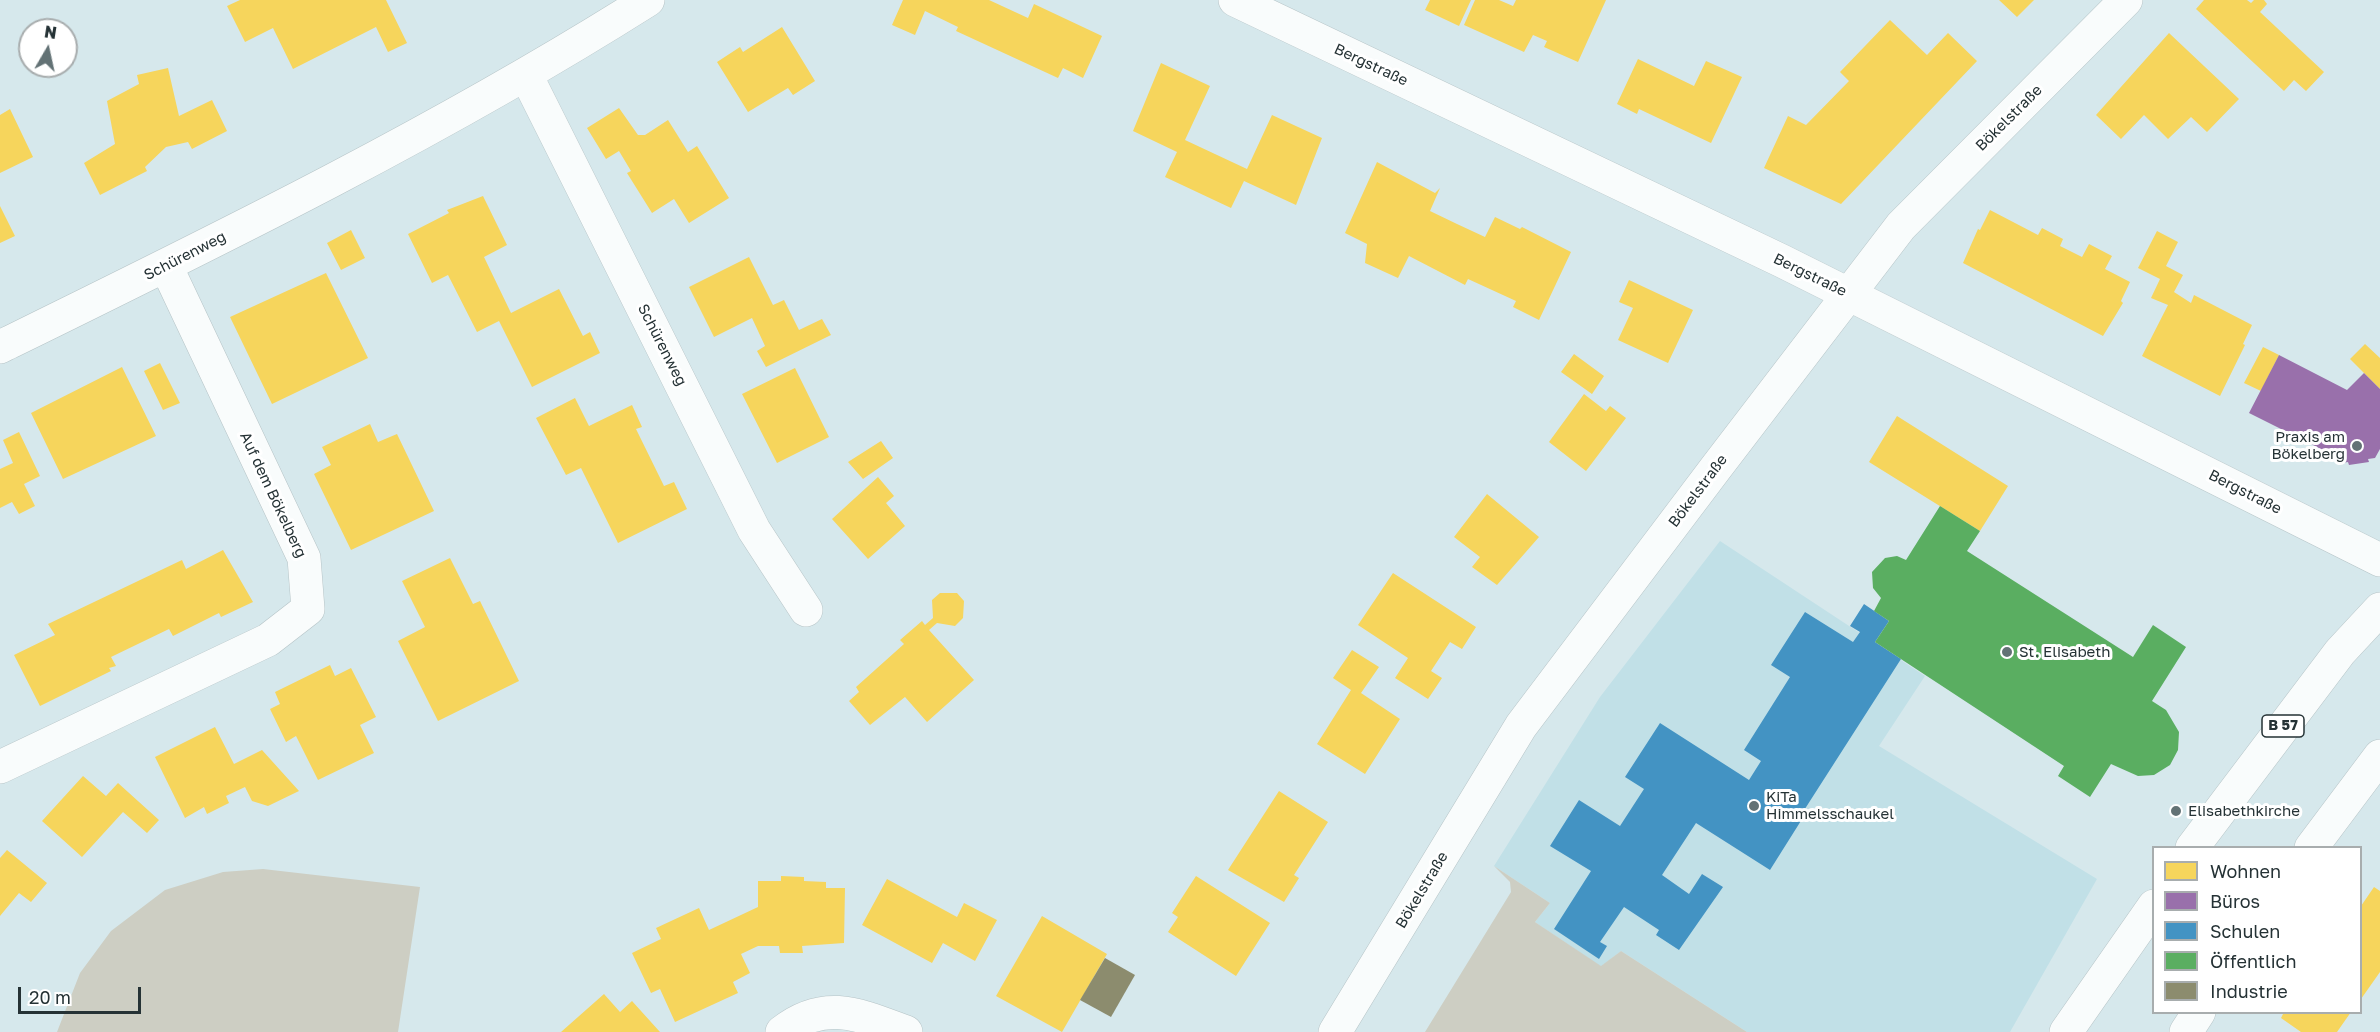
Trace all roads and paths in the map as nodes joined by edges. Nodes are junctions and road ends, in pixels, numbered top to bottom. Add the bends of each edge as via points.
1 (648, 0) edge
2 (1235, 0) edge
3 (2126, 0) edge
4 (526, 75) junction
5 (166, 266) junction
6 (1849, 294) junction
7 (0, 347) edge
8 (2380, 560) edge
9 (806, 609) dead end
10 (2380, 609) edge
11 (2380, 756) edge
12 (0, 767) edge
13 (2194, 846) edge
14 (2312, 846) edge
15 (2152, 909) edge
16 (2198, 1014) edge
17 (782, 1032) edge
18 (906, 1032) edge
19 (1335, 1032) edge
20 (2066, 1032) edge
21 (2186, 1032) edge

1 - 4 street, Schürenweg
2 - 6 street, Bergstraße
3 - 6 street, Bökelstraße via 1901,226
4 - 5 street, Schürenweg via 391,151
4 - 9 street, Schürenweg via 754,530
5 - 7 street, Schürenweg
5 - 12 street, Auf dem Bökelberg via 304,558 308,609 268,640
6 - 8 street, Bergstraße
6 - 19 street, Bökelstraße via 1521,726
10 - 13 street, B 57 via 2340,652
11 - 14 street
15 - 20 street
16 - 21 street
17 - 18 street via 819,1012 846,1011

